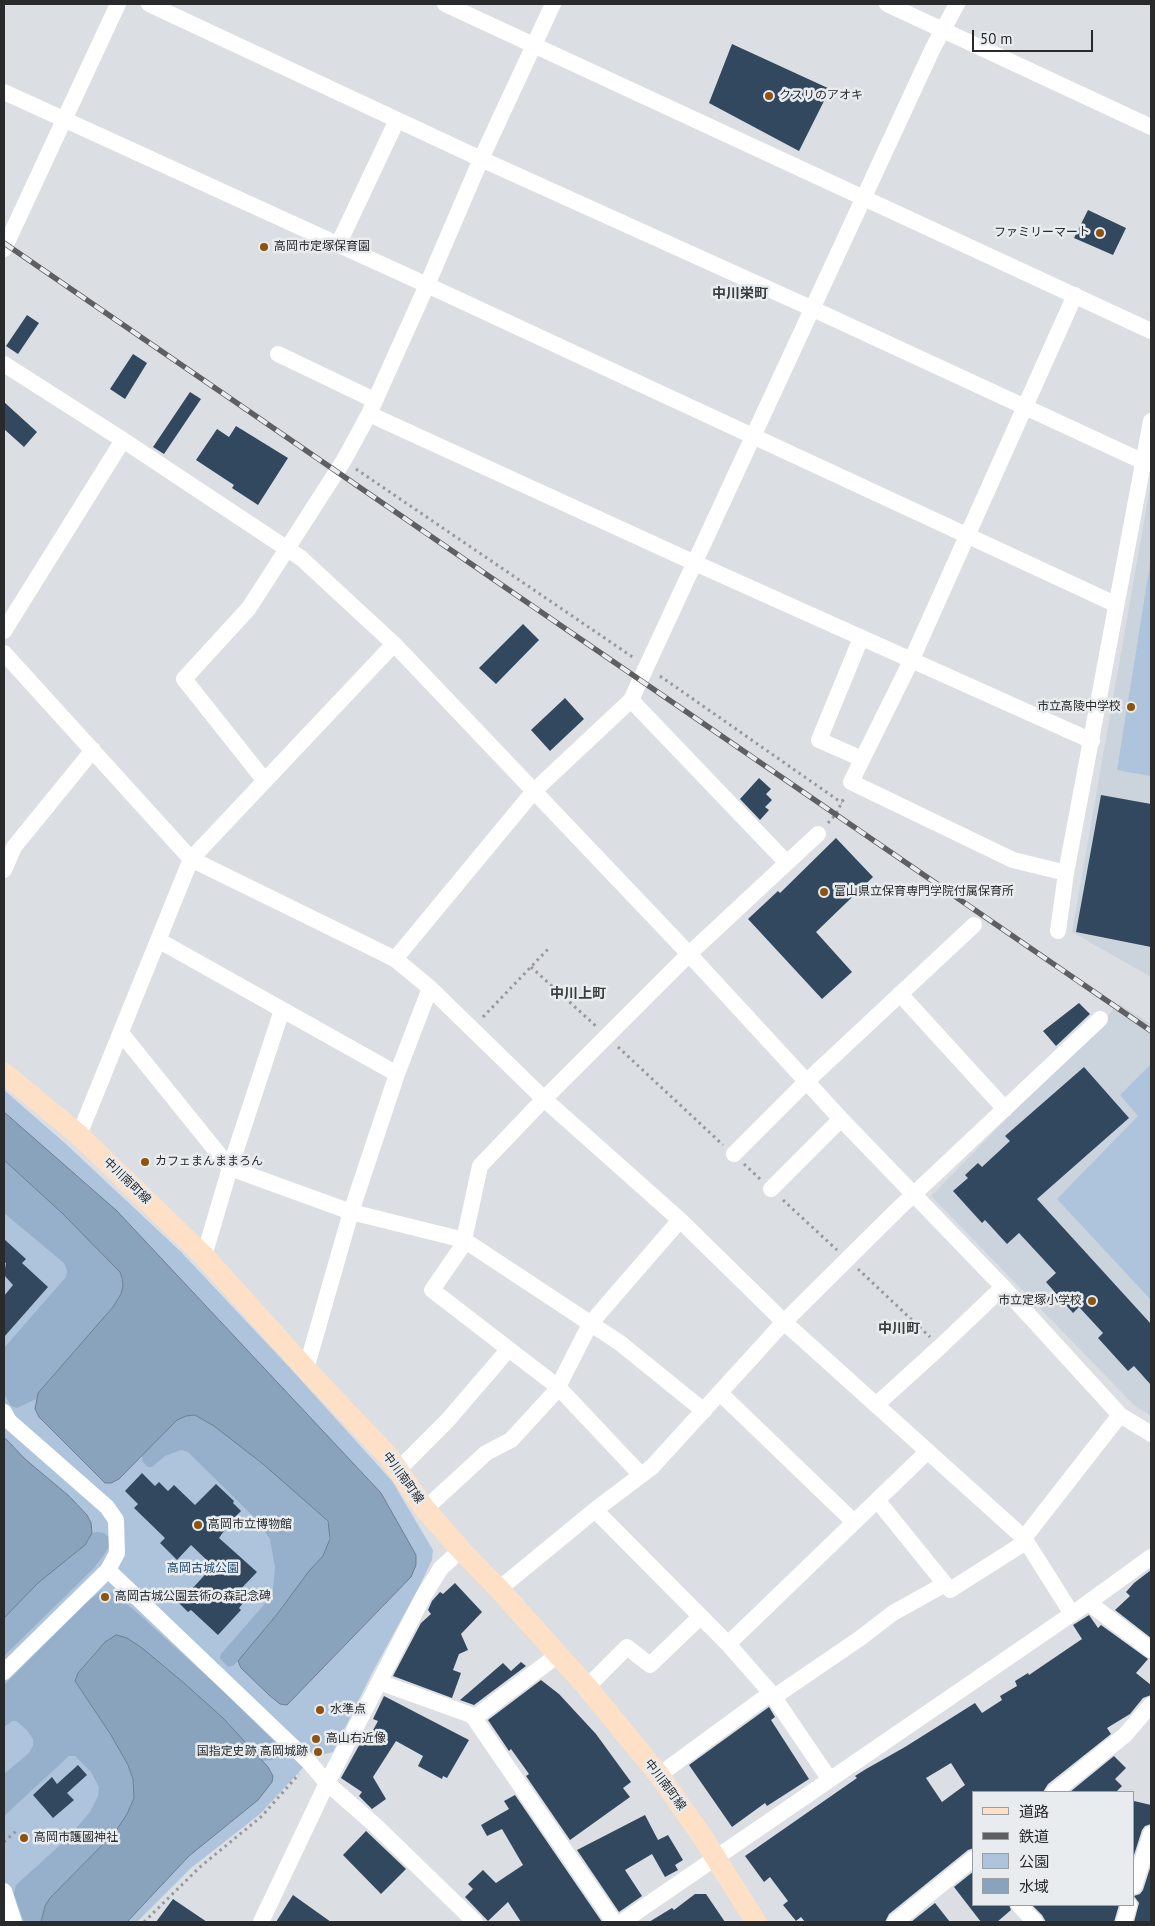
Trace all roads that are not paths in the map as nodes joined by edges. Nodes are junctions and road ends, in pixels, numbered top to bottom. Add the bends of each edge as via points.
1 (118, 4) edge
2 (149, 4) edge
3 (445, 4) edge
4 (553, 4) edge
5 (887, 4) edge
6 (957, 4) edge
7 (943, 29) junction
8 (534, 44) junction
9 (4, 92) edge
10 (64, 119) junction
11 (397, 120) junction
12 (1151, 127) edge
13 (481, 159) junction
14 (865, 198) junction
15 (338, 245) junction
16 (4, 249) edge
17 (427, 285) junction
18 (1075, 295) junction
19 (812, 309) junction
20 (1151, 331) edge
21 (278, 354) dead end
22 (4, 364) edge
23 (372, 407) junction
24 (1025, 407) junction
25 (1151, 421) edge
26 (754, 436) junction
27 (122, 440) junction
28 (1147, 463) edge
29 (968, 536) junction
30 (287, 550) junction
31 (695, 563) junction
32 (1115, 604) junction
33 (4, 631) edge
34 (861, 638) junction
35 (394, 644) junction
36 (4, 653) edge
37 (910, 661) junction
38 (631, 700) junction
39 (1092, 741) junction
40 (93, 750) junction
41 (862, 759) junction
42 (265, 781) junction
43 (534, 791) junction
44 (818, 834) road end
45 (190, 859) junction
46 (786, 862) junction
47 (4, 870) edge
48 (1066, 873) junction
49 (974, 925) dead end
50 (1058, 931) dead end
51 (158, 940) junction
52 (689, 954) junction
53 (395, 959) junction
54 (430, 988) junction
55 (900, 994) junction
56 (282, 1010) junction
57 (1100, 1019) dead end
58 (122, 1033) junction
59 (4, 1073) edge
60 (397, 1074) junction
61 (806, 1082) junction
62 (544, 1099) junction
63 (1005, 1109) junction
64 (841, 1119) junction
65 (80, 1135) junction
66 (734, 1154) dead end
67 (230, 1168) junction
68 (771, 1189) dead end
69 (914, 1194) junction
70 (351, 1212) junction
71 (680, 1220) junction
72 (464, 1240) junction
73 (204, 1256) junction
74 (1002, 1287) junction
75 (784, 1322) junction
76 (590, 1324) junction
77 (508, 1350) junction
78 (306, 1369) junction
79 (558, 1387) junction
80 (720, 1393) junction
81 (876, 1405) junction
82 (704, 1411) junction
83 (4, 1412) edge
84 (1120, 1416) junction
85 (1151, 1434) edge
86 (927, 1452) junction
87 (398, 1470) junction
88 (641, 1475) junction
89 (877, 1500) junction
90 (425, 1509) junction
91 (595, 1510) junction
92 (854, 1522) junction
93 (1024, 1538) junction
94 (460, 1550) junction
95 (1151, 1557) edge
96 (108, 1570) junction
97 (945, 1584) junction
98 (499, 1589) junction
99 (1089, 1602) junction
100 (1072, 1614) junction
101 (700, 1617) junction
102 (728, 1644) junction
103 (1151, 1650) edge
104 (559, 1654) junction
105 (4, 1672) edge
106 (379, 1682) junction
107 (587, 1687) junction
108 (773, 1695) junction
109 (1151, 1705) edge
110 (474, 1718) junction
111 (659, 1775) junction
112 (830, 1780) junction
113 (327, 1783) junction
114 (1055, 1791) edge
115 (1151, 1834) edge
116 (715, 1858) junction
117 (972, 1860) edge
118 (1135, 1883) edge
119 (4, 1890) edge
120 (1020, 1906) edge
121 (1129, 1906) edge
122 (14, 1922) edge
123 (261, 1922) edge
124 (475, 1922) edge
125 (614, 1922) edge
126 (622, 1922) edge
127 (756, 1922) edge
128 (895, 1922) edge
129 (1034, 1922) edge
130 (1124, 1922) edge

1 - 10 street
2 - 11 street
3 - 8 street
4 - 8 street
5 - 7 street
6 - 7 street
7 - 12 street
7 - 14 street
8 - 13 street
8 - 14 street
9 - 10 street
10 - 15 street
10 - 16 street
11 - 13 street
11 - 15 street
13 - 17 street
13 - 19 street
14 - 18 street
14 - 19 street
15 - 17 street
17 - 23 street
17 - 26 street
18 - 20 street
18 - 24 street
19 - 24 street
19 - 26 street
21 - 23 street
22 - 27 street
23 - 30 street via 344,460
23 - 31 street
24 - 28 street
24 - 29 street
25 - 28 street
26 - 29 street
26 - 31 street
27 - 30 street
27 - 33 street
28 - 32 street
29 - 32 street
29 - 37 street
30 - 35 street via 301,558
30 - 42 street via 248,608 184,679
31 - 34 street
31 - 38 street
32 - 39 street
34 - 37 street
34 - 41 street via 819,740
35 - 42 street
35 - 43 street
36 - 40 street
37 - 39 street
37 - 41 street
38 - 43 street
38 - 46 street
39 - 48 street
40 - 45 street
40 - 47 street via 14,847
41 - 48 street via 851,782 1013,860
42 - 45 street
43 - 52 street
43 - 53 street
44 - 46 street
45 - 51 street
45 - 53 street
46 - 52 street
48 - 50 street
49 - 55 street
51 - 56 street
51 - 58 street
52 - 61 street
52 - 62 street
53 - 54 street
54 - 60 street
54 - 62 street
55 - 61 street
55 - 63 street
56 - 60 street
56 - 67 street
57 - 63 street via 1079,1043
58 - 65 street
58 - 67 street
59 - 65 main road, 中川南町線
60 - 70 street
61 - 64 street
61 - 66 street
62 - 71 street
62 - 72 street via 480,1166
63 - 69 street
64 - 68 street
64 - 69 street
65 - 73 main road, 中川南町線
67 - 70 street
67 - 73 street
69 - 74 street
69 - 75 street
70 - 72 street
70 - 78 street
71 - 75 street
71 - 76 street
72 - 76 street
72 - 77 street via 432,1290
73 - 78 main road, 中川南町線
74 - 81 street
74 - 84 street
75 - 80 street
75 - 81 street
76 - 79 street
76 - 82 street via 620,1342
77 - 79 street
77 - 87 street
78 - 87 main road, 中川南町線
79 - 88 street
79 - 90 street via 511,1440 486,1453
80 - 82 street
80 - 92 street
81 - 86 street
82 - 88 street
83 - 96 street via 10,1421 107,1507 116,1520 117,1553
84 - 85 street
84 - 93 street
86 - 89 street
86 - 93 street
87 - 90 main road, 中川南町線
88 - 91 street
89 - 92 street
89 - 97 street
90 - 94 main road, 中川南町線
91 - 98 street
91 - 101 street
92 - 102 street
93 - 97 street via 1022,1545 950,1590
93 - 100 street
94 - 98 main road, 中川南町線
94 - 106 street via 439,1570
95 - 99 street
96 - 105 street
96 - 113 street via 309,1762
97 - 108 street via 894,1613
98 - 104 main road, 中川南町線
99 - 100 street
99 - 103 street
100 - 112 street
101 - 102 street
101 - 107 street via 650,1665 628,1647
102 - 108 street
104 - 107 main road, 中川南町線
104 - 110 street
106 - 110 street
106 - 113 street
107 - 111 main road, 中川南町線
108 - 111 street
108 - 112 street
109 - 114 street via 1125,1735
110 - 125 street
111 - 116 main road, 中川南町線
112 - 116 street
113 - 123 street
113 - 124 street
115 - 118 street
116 - 126 street
116 - 127 main road, 中川南町線
117 - 128 street
119 - 122 street
120 - 129 street
121 - 130 street

